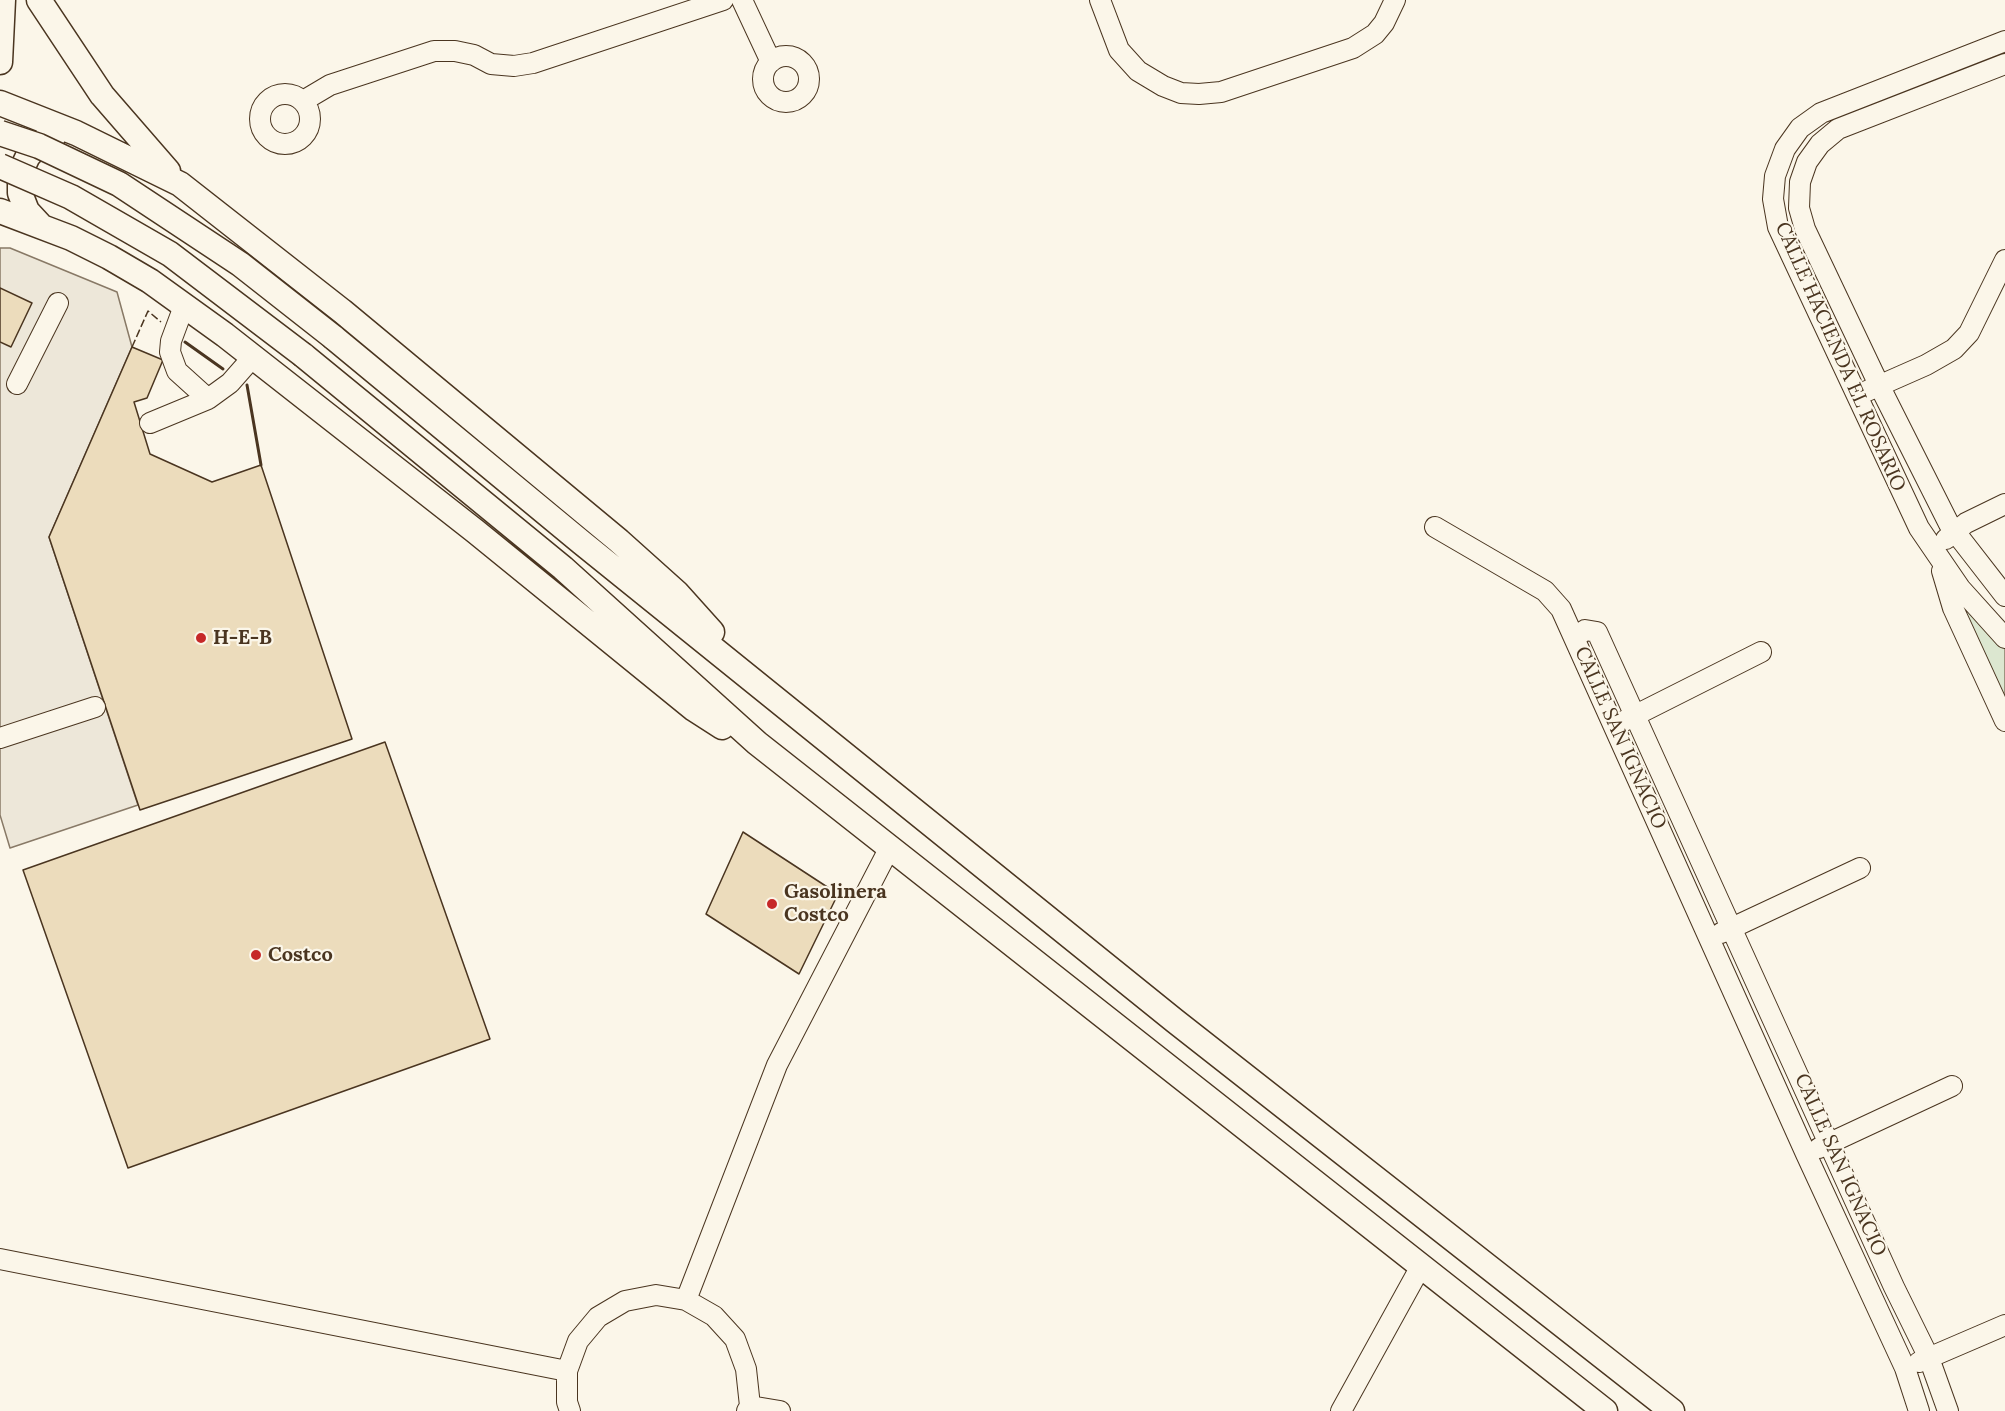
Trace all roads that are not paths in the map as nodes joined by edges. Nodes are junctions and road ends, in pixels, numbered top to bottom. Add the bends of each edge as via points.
1 (3, 0) edge
2 (39, 0) edge
3 (723, 0) edge
4 (742, 0) edge
5 (1100, 0) edge
6 (1395, 0) edge
7 (2005, 41) edge
8 (0, 62) edge
9 (771, 62) dead end
10 (2005, 64) edge
11 (1850, 100) junction
12 (303, 101) dead end
13 (0, 103) edge
14 (1859, 120) junction
15 (0, 133) edge
16 (76, 133) junction
17 (0, 166) edge
18 (180, 184) junction
19 (1, 212) edge
20 (40, 225) junction
21 (1816, 250) junction
22 (2005, 260) edge
23 (1794, 261) junction
24 (58, 303) dead end
25 (184, 306) junction
26 (252, 358) junction
27 (17, 384) dead end
28 (1879, 385) junction
29 (1857, 396) junction
30 (208, 399) junction
31 (150, 423) dead end
32 (2005, 504) edge
33 (1435, 527) dead end
34 (1954, 532) junction
35 (1934, 552) junction
36 (2005, 596) edge
37 (1575, 638) junction
38 (2005, 638) edge
39 (1761, 652) dead end
40 (739, 668) junction
41 (95, 706) dead end
42 (1635, 715) junction
43 (2005, 720) edge
44 (1614, 726) junction
45 (0, 738) edge
46 (757, 743) junction
47 (890, 847) junction
48 (1860, 868) dead end
49 (1734, 927) junction
50 (1710, 938) junction
51 (1952, 1086) dead end
52 (1830, 1143) junction
53 (1806, 1154) junction
54 (0, 1259) edge
55 (1421, 1266) junction
56 (686, 1300) junction
57 (2005, 1325) edge
58 (1929, 1358) junction
59 (1905, 1368) junction
60 (567, 1371) junction
61 (748, 1408) edge
62 (570, 1411) edge
63 (780, 1411) edge
64 (1341, 1411) edge
65 (1605, 1411) edge
66 (1672, 1411) edge
67 (1919, 1411) edge
68 (1948, 1411) edge

1 - 8 main road
2 - 18 main road via 102,95
3 - 12 street via 533,63 490,64 474,55 435,51 330,85
4 - 9 street
5 - 6 street via 1119,50 1133,65 1163,86 1199,94 1221,92 1353,48 1375,34
7 - 11 street, CALLE HACIENDA EL ROSARIO
10 - 14 street, CALLE HACIENDA EL ROSARIO
11 - 14 street
11 - 23 street, CALLE HACIENDA EL ROSARIO via 1821,112 1800,129 1785,149 1775,176 1773,199 1778,227
13 - 16 main road
14 - 21 street, CALLE HACIENDA EL ROSARIO via 1839,129 1821,144 1800,182 1799,208
15 - 40 main road, bridge via 39,146 118,184 240,264
16 - 18 main road
16 - 20 main road via 41,142 28,156 20,174 20,193 27,211
17 - 46 main road, bridge via 71,197 170,254 303,355 563,568
18 - 40 main road via 342,311 619,541 677,593
19 - 20 main road
20 - 25 main road via 109,257
21 - 23 street
21 - 28 street, CALLE HACIENDA EL ROSARIO
22 - 28 street via 1969,333 1954,349
23 - 29 street, CALLE HACIENDA EL ROSARIO
24 - 27 street
25 - 26 main road
25 - 30 street via 170,352 177,371
26 - 30 street via 230,383
26 - 46 main road via 475,531 694,709
28 - 29 street
28 - 34 street, CALLE HACIENDA EL ROSARIO
29 - 35 street, CALLE HACIENDA EL ROSARIO via 1892,475
30 - 31 street
32 - 34 street
33 - 37 street via 1545,591 1561,609
34 - 35 street
34 - 36 street, CALLE HACIENDA EL ROSARIO
35 - 38 street, CALLE HACIENDA EL ROSARIO
35 - 43 street via 1953,608
37 - 42 street, CALLE SAN IGNACIO via 1585,630 1597,632
37 - 44 street, CALLE SAN IGNACIO
39 - 42 street
40 - 66 main road via 1175,1021
41 - 45 street
42 - 44 street
42 - 49 street, CALLE SAN IGNACIO
44 - 50 street, CALLE SAN IGNACIO
46 - 47 main road
47 - 55 main road
47 - 56 street via 777,1065
48 - 49 street
49 - 50 street
49 - 52 street, CALLE SAN IGNACIO
50 - 53 street, CALLE SAN IGNACIO
51 - 52 street
52 - 53 street
52 - 58 street, CALLE SAN IGNACIO
53 - 59 street, CALLE SAN IGNACIO
54 - 60 street
55 - 64 street
55 - 65 main road
56 - 60 street via 656,1295 625,1301 607,1311 578,1341
56 - 61 street via 714,1316 735,1340 746,1369
57 - 58 street
58 - 59 street
58 - 68 street, CALLE SAN IGNACIO
59 - 67 street, CALLE SAN IGNACIO
60 - 62 street
61 - 63 street

